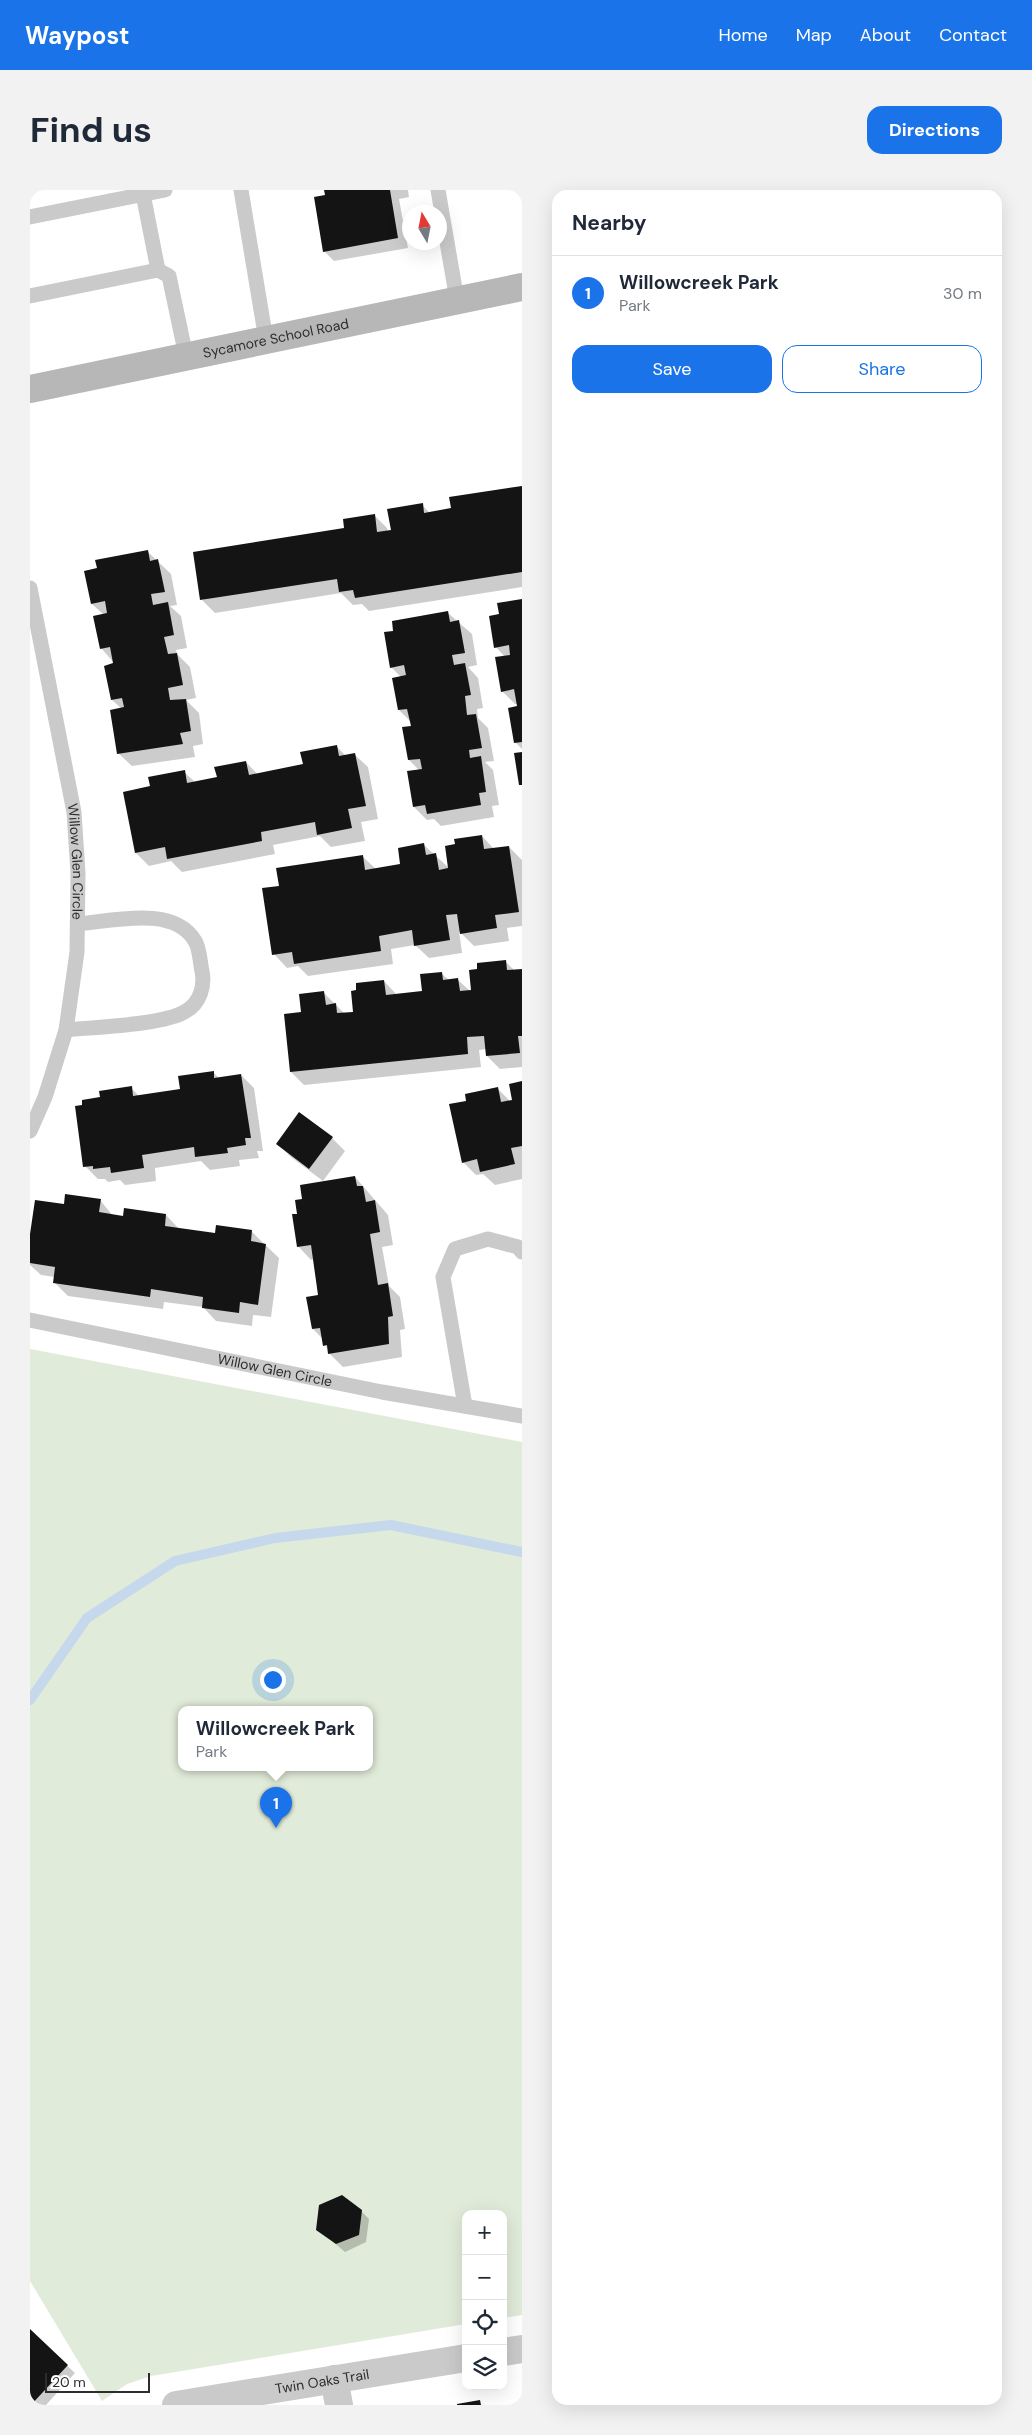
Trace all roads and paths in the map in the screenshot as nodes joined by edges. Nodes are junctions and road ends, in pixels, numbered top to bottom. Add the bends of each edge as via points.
1 (165, 190) edge
2 (241, 190) edge
3 (438, 190) edge
4 (143, 194) junction
5 (30, 217) edge
6 (158, 270) junction
7 (522, 287) edge
8 (30, 296) edge
9 (457, 300) junction
10 (266, 340) junction
11 (186, 356) junction
12 (30, 389) edge
13 (30, 588) edge
14 (78, 924) junction
15 (66, 1030) junction
16 (30, 1131) edge
17 (522, 1252) edge
18 (30, 1320) edge
19 (465, 1406) junction
20 (522, 1416) edge
21 (522, 2349) edge
22 (507, 2351) edge
23 (462, 2359) edge
24 (334, 2378) junction
25 (176, 2405) edge
26 (339, 2405) edge

1 - 4 lane
2 - 10 lane
3 - 9 lane
4 - 5 lane
4 - 6 lane
6 - 8 lane
6 - 11 lane via 169,276
7 - 9 main road, Sycamore School Road
9 - 10 main road, Sycamore School Road
10 - 11 main road, Sycamore School Road
11 - 12 main road, Sycamore School Road
13 - 14 lane, Willow Glen Circle via 74,812
14 - 15 lane, Willow Glen Circle
14 - 15 lane via 160,918 180,925 196,942 204,979 200,998 187,1011 169,1019
15 - 16 lane, Willow Glen Circle via 45,1097
17 - 19 lane via 488,1239 455,1249 443,1277
18 - 19 lane, Willow Glen Circle
19 - 20 lane, Willow Glen Circle
21 - 22 street
23 - 24 street, Twin Oaks Trail
24 - 25 street, Twin Oaks Trail
24 - 26 street

